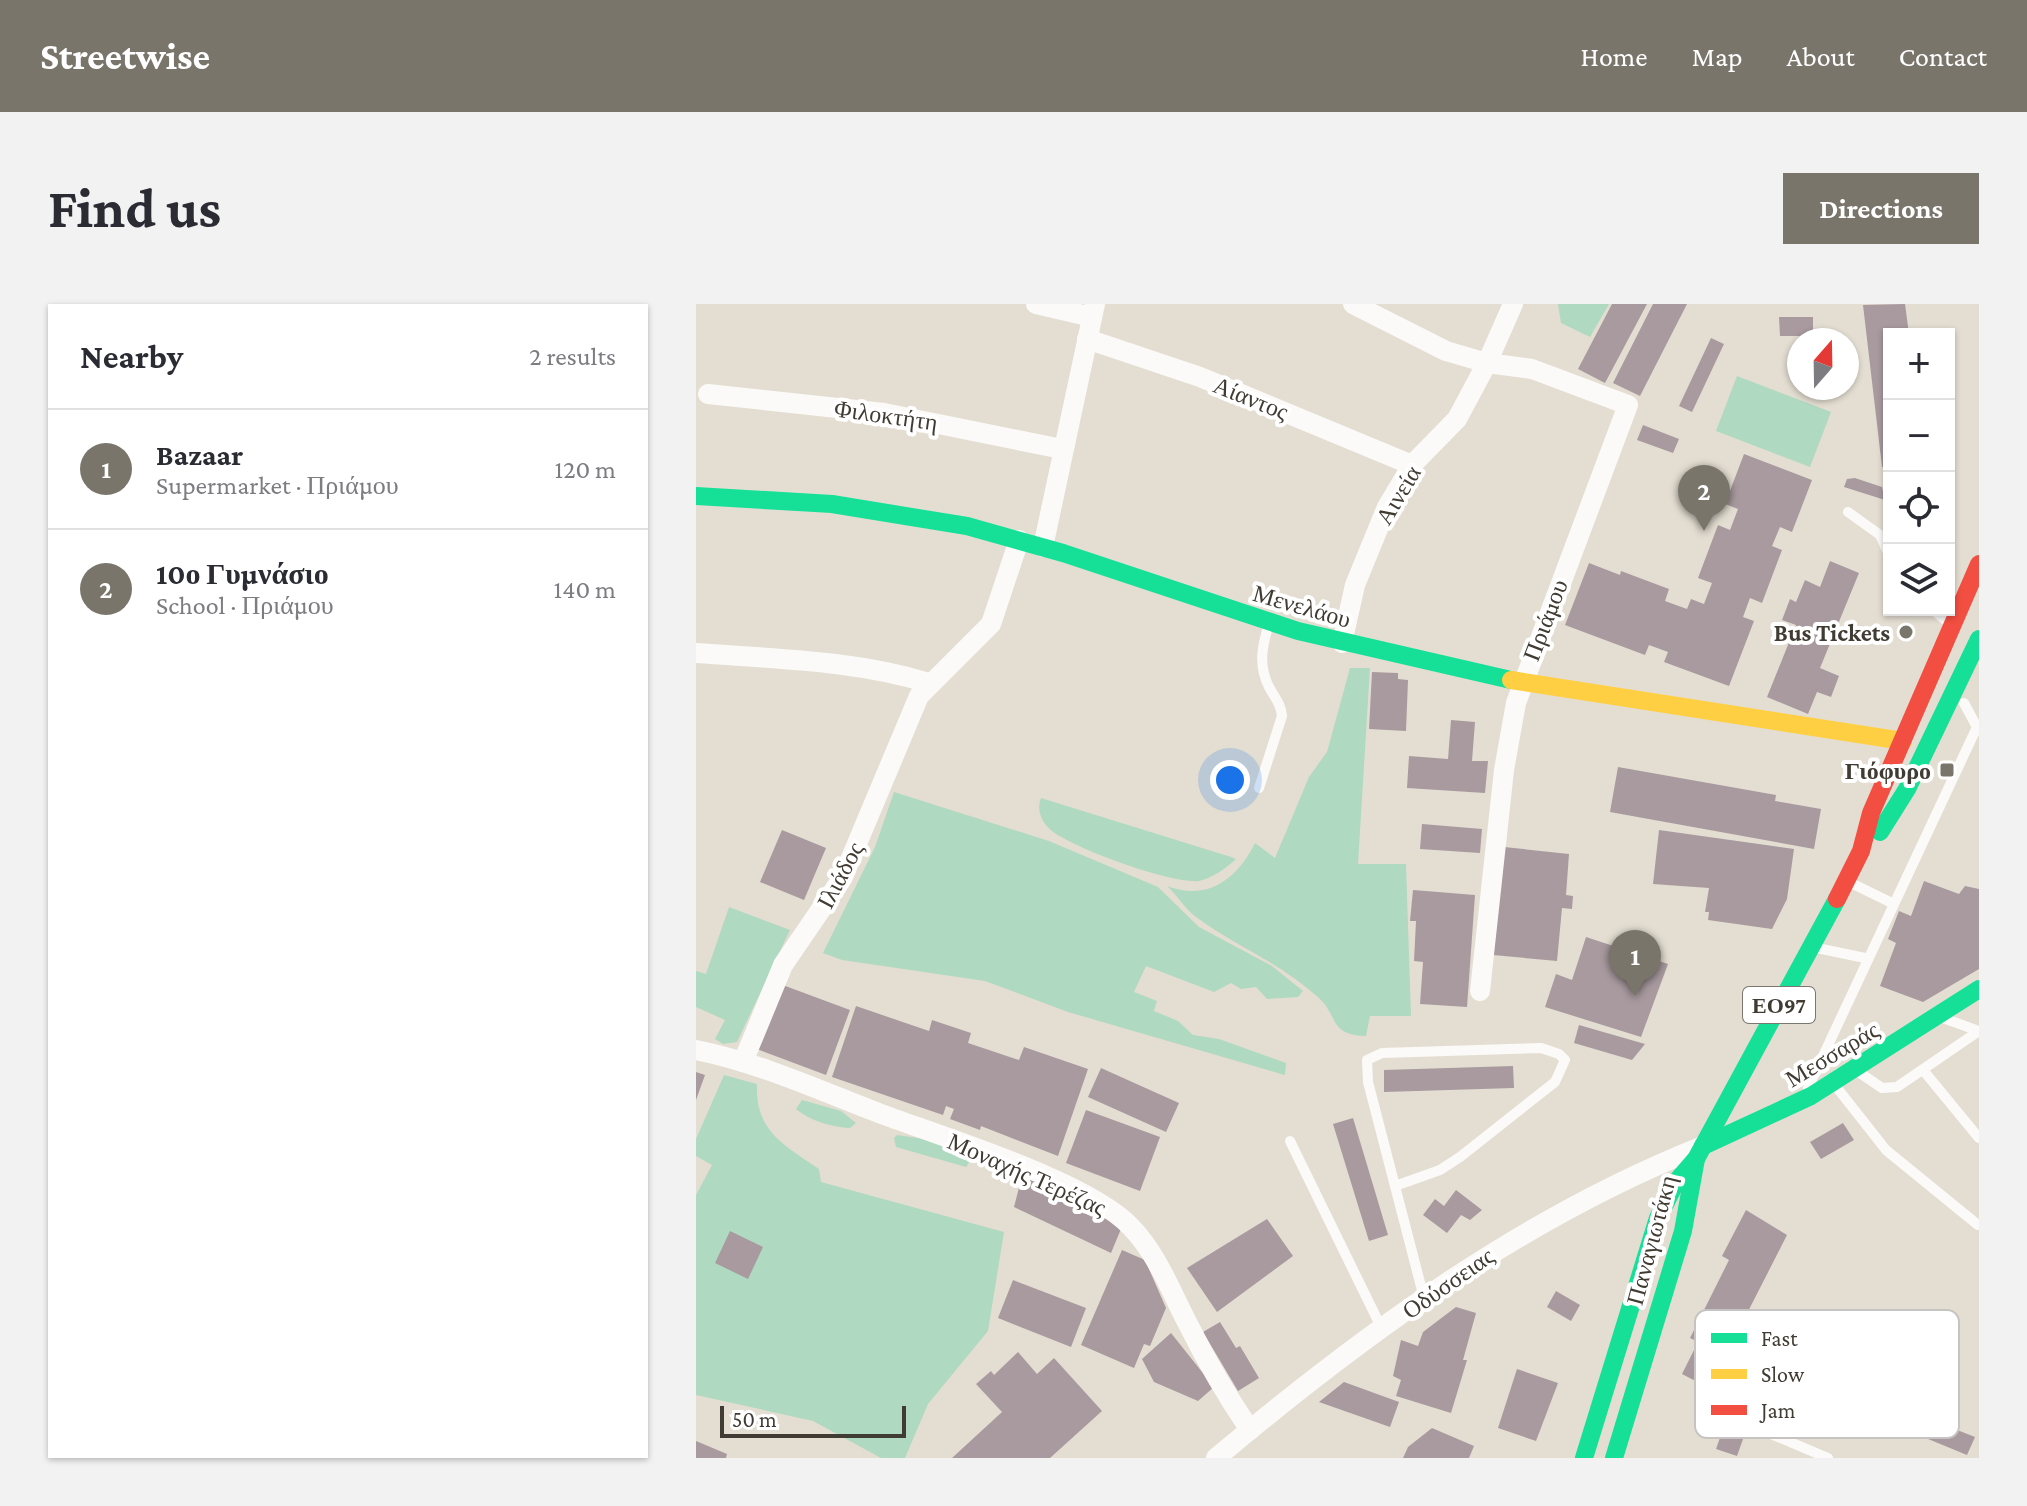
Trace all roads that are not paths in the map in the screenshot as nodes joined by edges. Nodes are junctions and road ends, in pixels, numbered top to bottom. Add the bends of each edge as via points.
1 (1036, 304) edge
2 (1353, 304) edge
3 (1513, 304) edge
4 (1093, 310) edge
5 (1087, 339) junction
6 (1487, 363) junction
7 (708, 394) dead end
8 (1062, 449) junction
9 (1412, 465) junction
10 (696, 496) edge
11 (1848, 512) dead end
12 (1019, 540) junction
13 (1884, 544) edge
14 (1043, 547) junction
15 (1979, 564) edge
16 (1940, 616) edge
17 (1269, 622) junction
18 (1953, 626) junction
19 (1979, 639) edge
20 (1342, 643) junction
21 (696, 653) edge
22 (1522, 681) junction
23 (929, 683) junction
24 (1964, 703) dead end
25 (1903, 741) junction
26 (1259, 788) dead end
27 (1861, 851) junction
28 (1847, 881) junction
29 (1892, 903) junction
30 (1812, 947) junction
31 (1865, 958) junction
32 (1979, 989) edge
33 (1480, 991) dead end
34 (1938, 1016) junction
35 (1979, 1031) edge
36 (696, 1050) edge
37 (743, 1062) junction
38 (1856, 1070) junction
39 (1923, 1070) junction
40 (1833, 1083) junction
41 (1802, 1100) junction
42 (1979, 1138) edge
43 (1290, 1141) dead end
44 (1699, 1153) junction
45 (1395, 1186) junction
46 (1978, 1225) edge
47 (1424, 1298) junction
48 (1382, 1329) junction
49 (1250, 1430) junction
50 (1781, 1438) edge
51 (1216, 1458) edge
52 (1584, 1458) edge
53 (1614, 1458) edge
54 (1828, 1458) edge

1 - 4 street
2 - 6 street via 1446,351
3 - 6 street, Αινεία
4 - 5 street
5 - 8 street
5 - 9 street, Αίαντος via 1200,377
6 - 9 street, Αινεία via 1452,426
6 - 22 street, Πριάμου via 1532,369 1628,405
7 - 8 street, Φιλοκτήτη via 884,413
8 - 14 street
9 - 20 street, Αινεία via 1367,551
10 - 12 street, Μενελάου via 899,512
11 - 13 lane via 1880,535
12 - 14 street, Μενελάου
12 - 23 street, Ιλιάδος via 991,624
14 - 17 street, Μενελάου
15 - 18 street, ΕΟ97
16 - 18 lane
17 - 20 street, Μενελάου
17 - 26 lane via 1261,661 1282,716
18 - 25 street, ΕΟ97
19 - 27 street, ΕΟ97 via 1907,789 1885,827
20 - 22 street, Μενελάου
21 - 23 street via 842,664
22 - 25 street, Μενελάου
22 - 33 street, Πριάμου via 1505,759
23 - 37 street, Ιλιάδος via 911,711 843,877 783,965
24 - 29 lane via 1977,727
25 - 27 street, ΕΟ97 via 1866,826
27 - 28 street, ΕΟ97
28 - 29 lane
28 - 30 street, ΕΟ97
29 - 31 lane
30 - 31 lane
30 - 44 street, ΕΟ97
31 - 41 lane
32 - 34 street, Μεσσαράς
34 - 35 lane
34 - 38 street, Μεσσαράς
35 - 39 lane
36 - 37 street, Μοναχής Τερέζας
37 - 49 street, Μοναχής Τερέζας via 1047,1178 1118,1215 1158,1263 1218,1382
38 - 39 lane via 1882,1088
38 - 40 street, Μεσσαράς
39 - 42 lane
40 - 41 street, Μεσσαράς
40 - 46 lane via 1886,1150
41 - 44 street, Μεσσαράς
43 - 48 lane
44 - 47 street, Οδύσσειας via 1634,1175 1499,1248
44 - 52 street, Παναγιωτάκη / ΕΟ97 via 1670,1192 1650,1237
44 - 53 street, Παναγιωτάκη / ΕΟ97 via 1683,1231
45 - 45 lane via 1368,1082 1366,1064 1371,1056 1541,1048 1565,1060 1555,1082 1460,1157
45 - 47 lane
47 - 48 street, Οδύσσειας
48 - 49 street, Οδύσσειας
49 - 51 street, Οδύσσειας
50 - 54 lane

